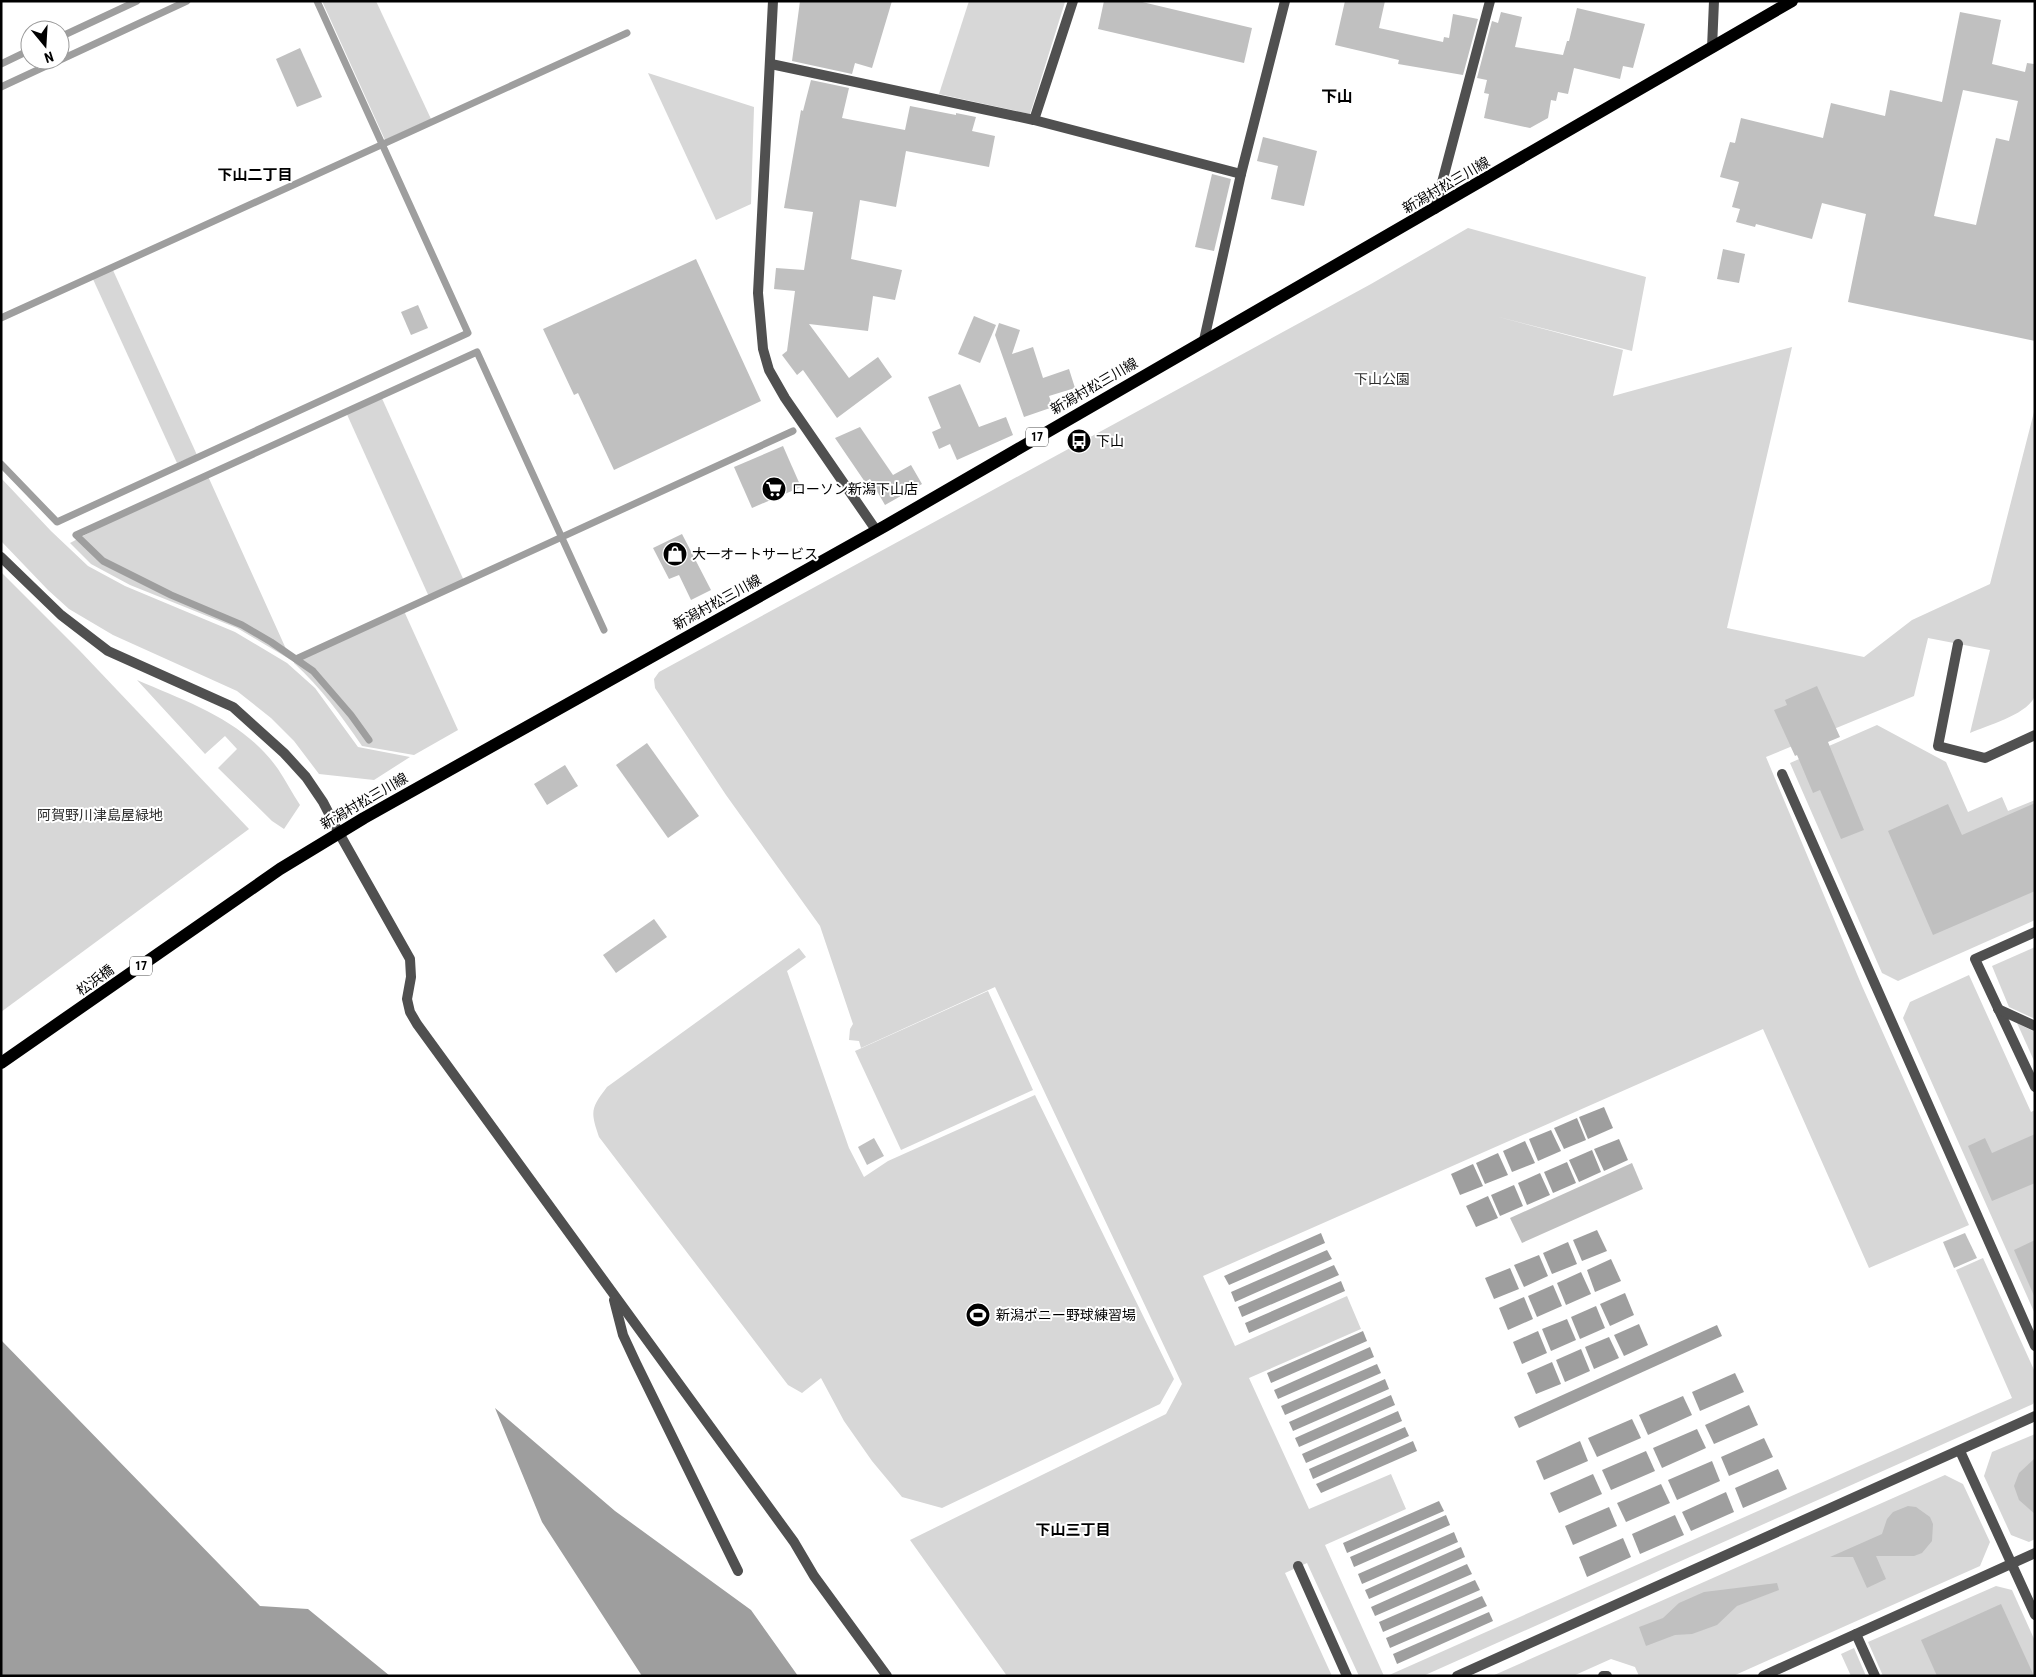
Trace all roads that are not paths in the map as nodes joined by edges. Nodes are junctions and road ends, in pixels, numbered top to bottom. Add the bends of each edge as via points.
1 (773, 1) edge
2 (1073, 1) edge
3 (1284, 1) edge
4 (1490, 1) edge
5 (1714, 1) edge
6 (1792, 1) edge
7 (1712, 48) junction
8 (771, 64) junction
9 (1034, 120) junction
10 (1241, 174) junction
11 (1435, 209) junction
12 (1204, 340) junction
13 (876, 530) junction
14 (1, 557) edge
15 (1958, 644) dead end
16 (2035, 735) edge
17 (1782, 774) dead end
18 (339, 833) junction
19 (280, 869) joint
20 (2035, 932) edge
21 (1998, 1009) junction
22 (2035, 1026) edge
23 (1, 1063) edge
24 (2035, 1087) edge
25 (612, 1294) junction
26 (2035, 1346) edge
27 (2035, 1416) edge
28 (1960, 1451) junction
29 (2035, 1552) edge
30 (2011, 1563) junction
31 (1298, 1566) dead end
32 (738, 1571) dead end
33 (2035, 1615) edge
34 (1856, 1634) junction
35 (887, 1676) edge
36 (1347, 1676) edge
37 (1457, 1676) edge
38 (1763, 1676) edge
39 (1875, 1676) edge

1 - 8 street
2 - 9 street
3 - 10 street
4 - 11 street
5 - 7 street
6 - 7 main road, 新潟村松三川線 / 17
7 - 11 main road, 新潟村松三川線 / 17
8 - 9 street
8 - 13 street via 758,293 763,349 785,398
9 - 10 street
10 - 12 street
11 - 12 main road, 新潟村松三川線 / 17
12 - 13 main road, 新潟村松三川線 / 17
13 - 18 main road, 新潟村松三川線 / 17
14 - 18 street via 61,615 108,651 233,707 306,777
15 - 16 street via 1938,746 1985,758
17 - 26 street
18 - 19 main road, 新潟村松三川線 / 17
18 - 25 street via 410,959 411,977 406,999 416,1024
19 - 23 main road, 松浜橋 / 17
20 - 21 street via 1975,959
21 - 22 street
21 - 24 street
25 - 32 street via 623,1335 636,1364
25 - 35 street via 794,1542 814,1576
27 - 28 street
28 - 30 street
28 - 37 street
29 - 30 street
30 - 33 street
30 - 34 street
31 - 36 street
34 - 38 street
34 - 39 street

